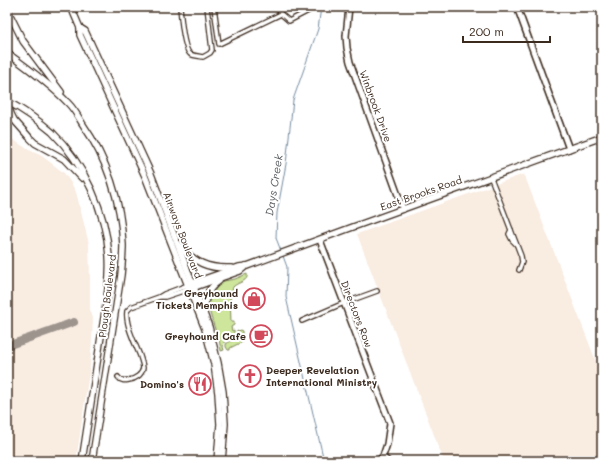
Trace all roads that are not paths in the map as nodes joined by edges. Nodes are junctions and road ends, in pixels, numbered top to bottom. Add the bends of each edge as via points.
1 (71, 7) edge
2 (180, 7) edge
3 (207, 7) edge
4 (214, 7) edge
5 (277, 7) edge
6 (312, 7) edge
7 (350, 7) edge
8 (517, 7) edge
9 (7, 8) edge
10 (281, 14) junction
11 (80, 28) junction
12 (7, 53) edge
13 (7, 101) edge
14 (69, 104) junction
15 (602, 137) edge
16 (569, 149) junction
17 (490, 178) junction
18 (89, 185) junction
19 (403, 209) junction
20 (320, 240) junction
21 (177, 242) junction
22 (247, 266) junction
23 (239, 267) junction
24 (519, 270) dead end
25 (224, 277) junction
26 (191, 286) junction
27 (377, 291) dead end
28 (344, 304) junction
29 (204, 315) junction
30 (302, 321) dead end
31 (208, 332) junction
32 (118, 377) dead end
33 (383, 456) junction
34 (82, 461) edge
35 (92, 461) edge
36 (217, 461) edge
37 (222, 461) edge
38 (378, 461) edge
39 (390, 461) edge

1 - 11 main road, Airways Boulevard
2 - 3 street via 187,50 191,55 203,57 212,50
4 - 10 street via 219,44
5 - 10 street
6 - 10 street via 289,21
7 - 19 street, Winbrook Drive via 346,36 350,62
8 - 16 street
9 - 14 main road via 22,41
11 - 21 main road, Airways Boulevard via 85,31 151,174
11 - 26 main road, Airways Boulevard via 80,35 145,176
12 - 14 main road, Plough Boulevard via 47,83
13 - 18 main road, Plough Boulevard via 24,110 51,132 70,153
13 - 18 main road via 11,114 21,129 35,143 64,159
14 - 35 main road, Plough Boulevard via 100,152 112,182 123,245 121,275
15 - 16 main road, East Brooks Road
16 - 17 main road, East Brooks Road
17 - 19 main road, East Brooks Road
17 - 24 street via 517,239 516,244 522,259
18 - 34 main road, Plough Boulevard via 99,207 109,257 108,289
19 - 20 main road, East Brooks Road
20 - 22 main road, East Brooks Road
20 - 28 street, Directors Row
21 - 23 main road via 190,256 205,265 216,268
21 - 26 main road, Airways Boulevard
22 - 23 main road, East Brooks Road
22 - 25 main road, East Brooks Road
23 - 26 main road, East Brooks Road
25 - 26 main road, East Brooks Road
25 - 29 main road via 208,292
26 - 29 main road, Airways Boulevard
26 - 31 main road, Airways Boulevard
26 - 32 street, East Brooks Road via 131,307 127,311 127,320 143,368 134,379 128,381
27 - 28 street
28 - 30 street
28 - 33 street, Directors Row via 390,423
29 - 31 main road, Airways Boulevard
31 - 36 main road, Airways Boulevard via 218,393 220,424
31 - 37 main road, Airways Boulevard via 218,363 223,392 225,424
33 - 38 street
33 - 39 street

